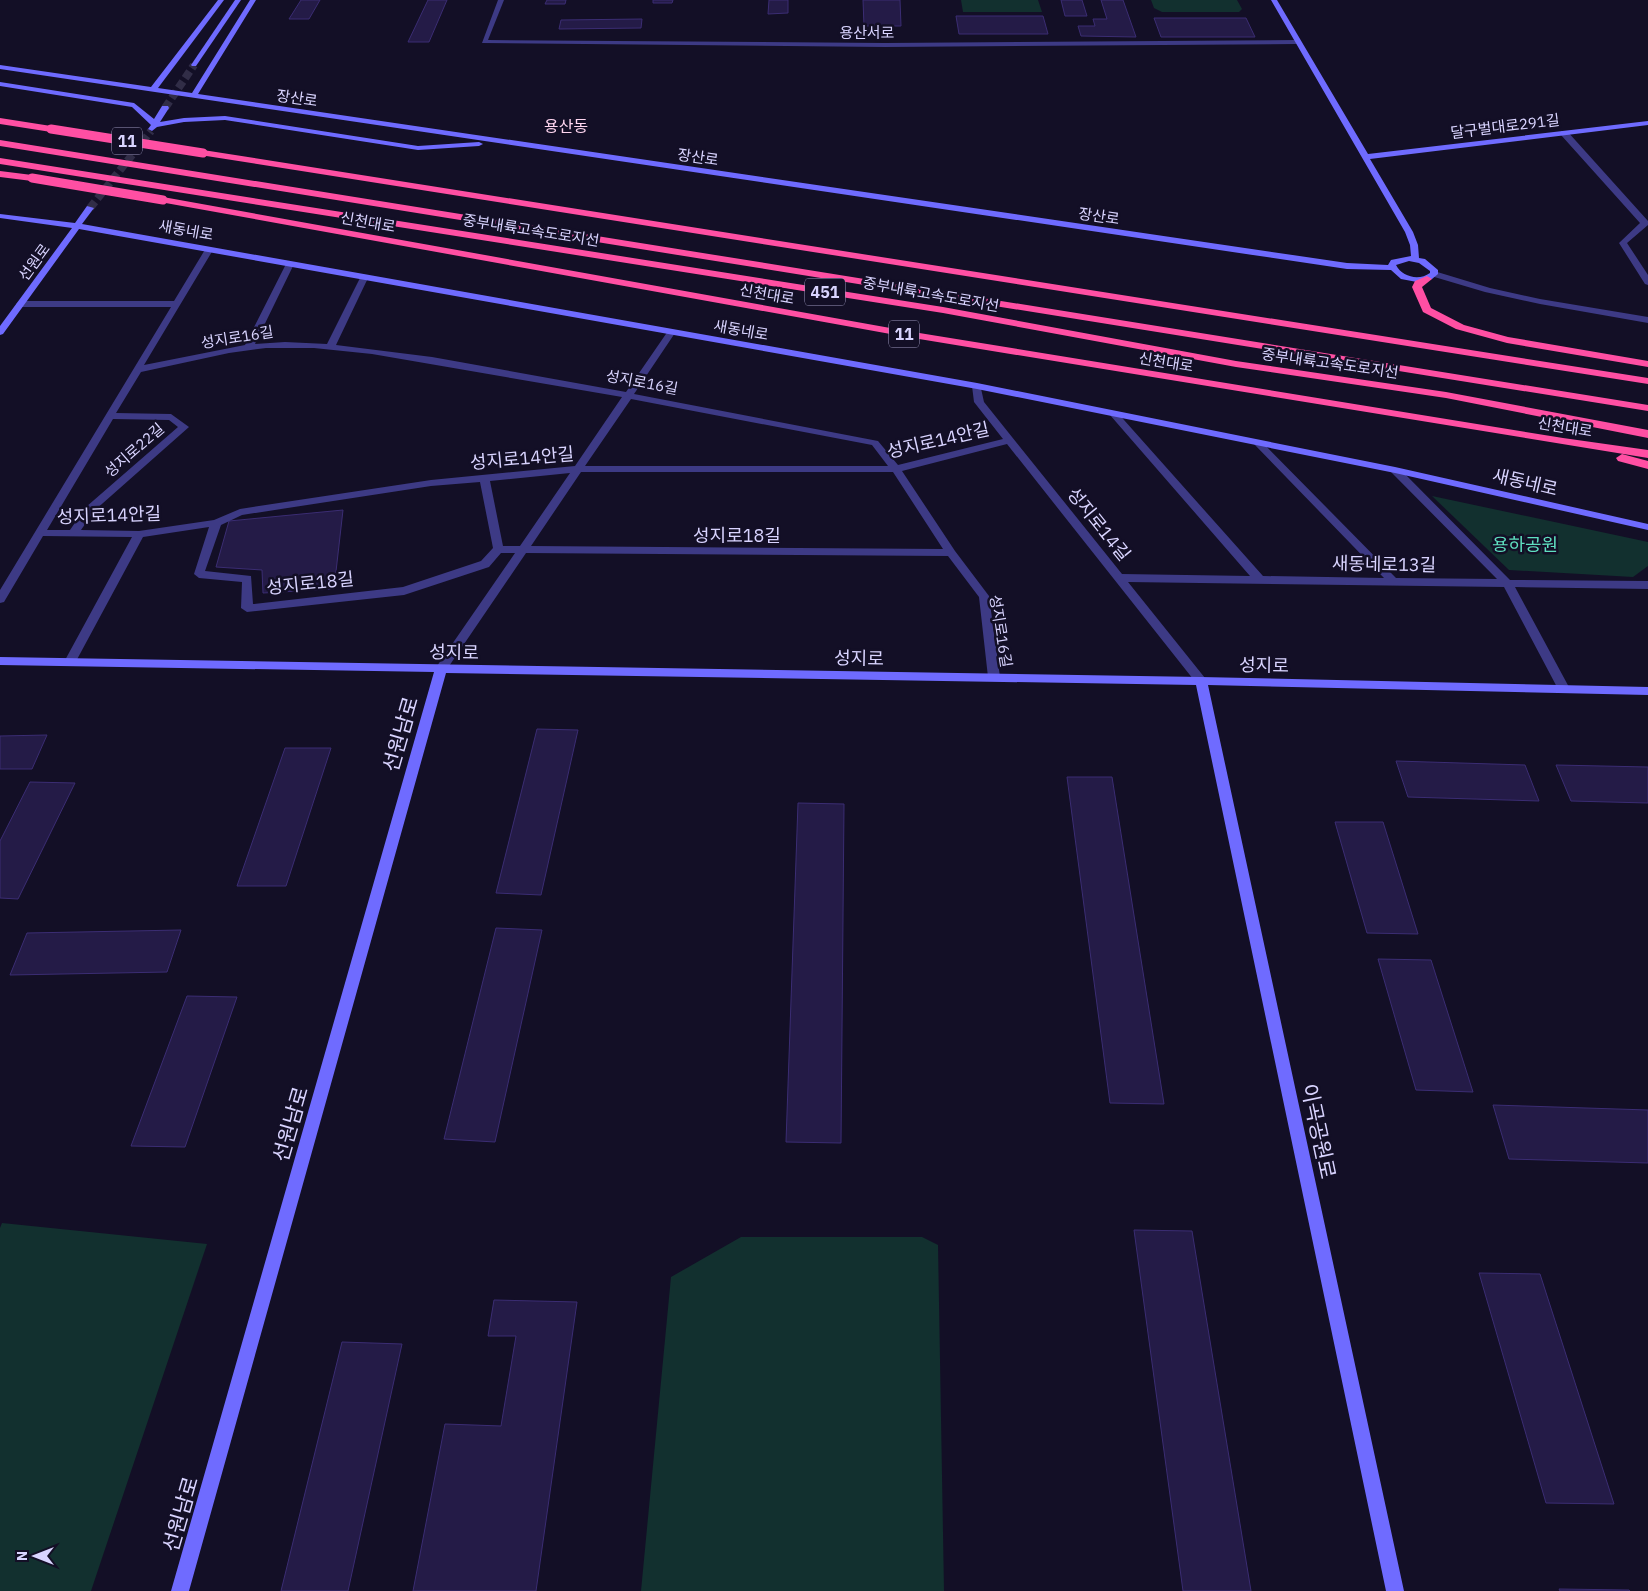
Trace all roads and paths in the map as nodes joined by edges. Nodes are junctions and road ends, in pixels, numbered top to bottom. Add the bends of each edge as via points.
1 (221, 0) edge
2 (238, 0) edge
3 (253, 0) edge
4 (501, 0) edge
5 (1274, 0) edge
6 (1296, 42) junction
7 (194, 65) tunnel mouth
8 (0, 67) edge
9 (0, 84) edge
10 (153, 90) junction
11 (193, 97) junction
12 (165, 108) tunnel mouth
13 (0, 120) edge
14 (1648, 123) edge
15 (153, 128) junction
16 (1564, 133) junction
17 (504, 142) junction
18 (0, 143) edge
19 (1365, 157) junction
20 (0, 161) edge
21 (0, 174) edge
22 (90, 208) tunnel mouth
23 (2, 218) edge
24 (1646, 223) edge
25 (77, 226) junction
26 (209, 250) junction
27 (1415, 259) junction
28 (290, 264) junction
29 (1393, 268) junction
30 (1431, 276) junction
31 (364, 278) junction
32 (1648, 282) edge
33 (20, 304) junction
34 (176, 304) junction
35 (1648, 320) edge
36 (0, 332) edge
37 (671, 333) junction
38 (331, 346) junction
39 (249, 347) junction
40 (1648, 364) edge
41 (136, 370) junction
42 (1648, 381) edge
43 (977, 386) junction
44 (629, 395) junction
45 (1648, 408) edge
46 (1113, 413) junction
47 (109, 416) junction
48 (1648, 434) edge
49 (1009, 440) junction
50 (1257, 442) junction
51 (1562, 442) junction
52 (1648, 454) edge
53 (1648, 465) edge
54 (579, 469) junction
55 (896, 469) junction
56 (1395, 470) junction
57 (484, 478) junction
58 (216, 523) junction
59 (1648, 527) edge
60 (40, 532) junction
61 (74, 533) junction
62 (139, 534) junction
63 (498, 549) junction
64 (522, 551) junction
65 (951, 553) junction
66 (1119, 578) junction
67 (1260, 580) junction
68 (1394, 582) junction
69 (1507, 583) junction
70 (1648, 585) edge
71 (0, 599) edge
72 (0, 661) edge
73 (70, 662) junction
74 (441, 669) junction
75 (994, 677) junction
76 (1201, 681) junction
77 (1564, 689) junction
78 (1648, 691) edge
79 (180, 1591) edge
80 (1395, 1591) edge

1 - 10 street
2 - 7 street
3 - 11 street
4 - 6 street, 용산서로 via 484,42 885,45
5 - 6 street
6 - 19 street
8 - 10 street, 장산로
9 - 15 street via 134,105 150,117
10 - 11 street, 장산로
11 - 17 street, 장산로
12 - 15 street
13 - 42 highway, 11, bridge
14 - 16 street, 달구벌대로291길
15 - 17 street via 184,120 224,118 418,148
16 - 19 street, 달구벌대로291길
16 - 24 street
17 - 29 street, 장산로 via 1338,265
18 - 45 highway, 중부내륙고속도로지선 / 451
19 - 27 street via 1409,232
20 - 48 highway, 중부내륙고속도로지선 / 451 via 943,310 1236,364 1446,395
21 - 51 highway, 신천대로 / 11, bridge via 163,200 907,334
22 - 25 street, 선원로
23 - 25 street, 새동네로
24 - 32 street via 1624,243
25 - 26 street, 새동네로
25 - 33 street, 선원로
26 - 28 street, 새동네로
26 - 34 street, 성지로22길
27 - 29 street via 1397,260
27 - 30 street via 1432,266
28 - 31 street, 새동네로
28 - 39 street
29 - 30 street via 1406,278
30 - 35 street via 1554,306
30 - 40 highway via 1417,287 1427,310 1460,327 1507,340
31 - 37 street, 새동네로
31 - 38 street
33 - 34 street
33 - 36 street, 선원로
34 - 41 street, 성지로22길
37 - 43 street, 새동네로
37 - 44 street
38 - 39 street, 성지로16길
38 - 44 street, 성지로16길
39 - 41 street, 성지로16길
41 - 47 street, 성지로22길
43 - 46 street, 새동네로
43 - 49 street, 성지로14길 via 979,402
44 - 54 street
44 - 55 street, 성지로16길 via 875,443
46 - 50 street, 새동네로
46 - 67 street
47 - 60 street, 성지로22길
47 - 61 street, 성지로22길 via 171,417 184,427 90,509
49 - 55 street, 성지로14안길
49 - 66 street, 성지로14길
50 - 56 street, 새동네로
50 - 68 street
51 - 52 highway, 신천대로 / 11
51 - 53 highway
54 - 55 street, 성지로14안길
54 - 57 street, 성지로14안길
54 - 64 street
55 - 65 street, 성지로16길
56 - 59 street, 새동네로
56 - 69 street
57 - 58 street, 성지로14안길 via 240,512
57 - 63 street
58 - 62 street, 성지로14안길
58 - 63 street, 성지로18길 via 199,574 247,578 246,608 404,590 485,564
60 - 61 street, 성지로14안길
60 - 71 street, 성지로22길
61 - 62 street, 성지로14안길
62 - 73 street
63 - 64 street, 성지로18길
64 - 65 street, 성지로18길
64 - 74 street
65 - 75 street, 성지로16길 via 984,596
66 - 67 street, 새동네로13길
66 - 76 street, 성지로14길
67 - 68 street, 새동네로13길
68 - 69 street, 새동네로13길
69 - 70 street, 새동네로13길
69 - 77 street
72 - 73 street, 성지로
73 - 74 street, 성지로
74 - 75 street, 성지로
74 - 79 street, 선원남로
75 - 76 street, 성지로
76 - 77 street, 성지로
76 - 80 street, 이곡공원로
77 - 78 street, 성지로

